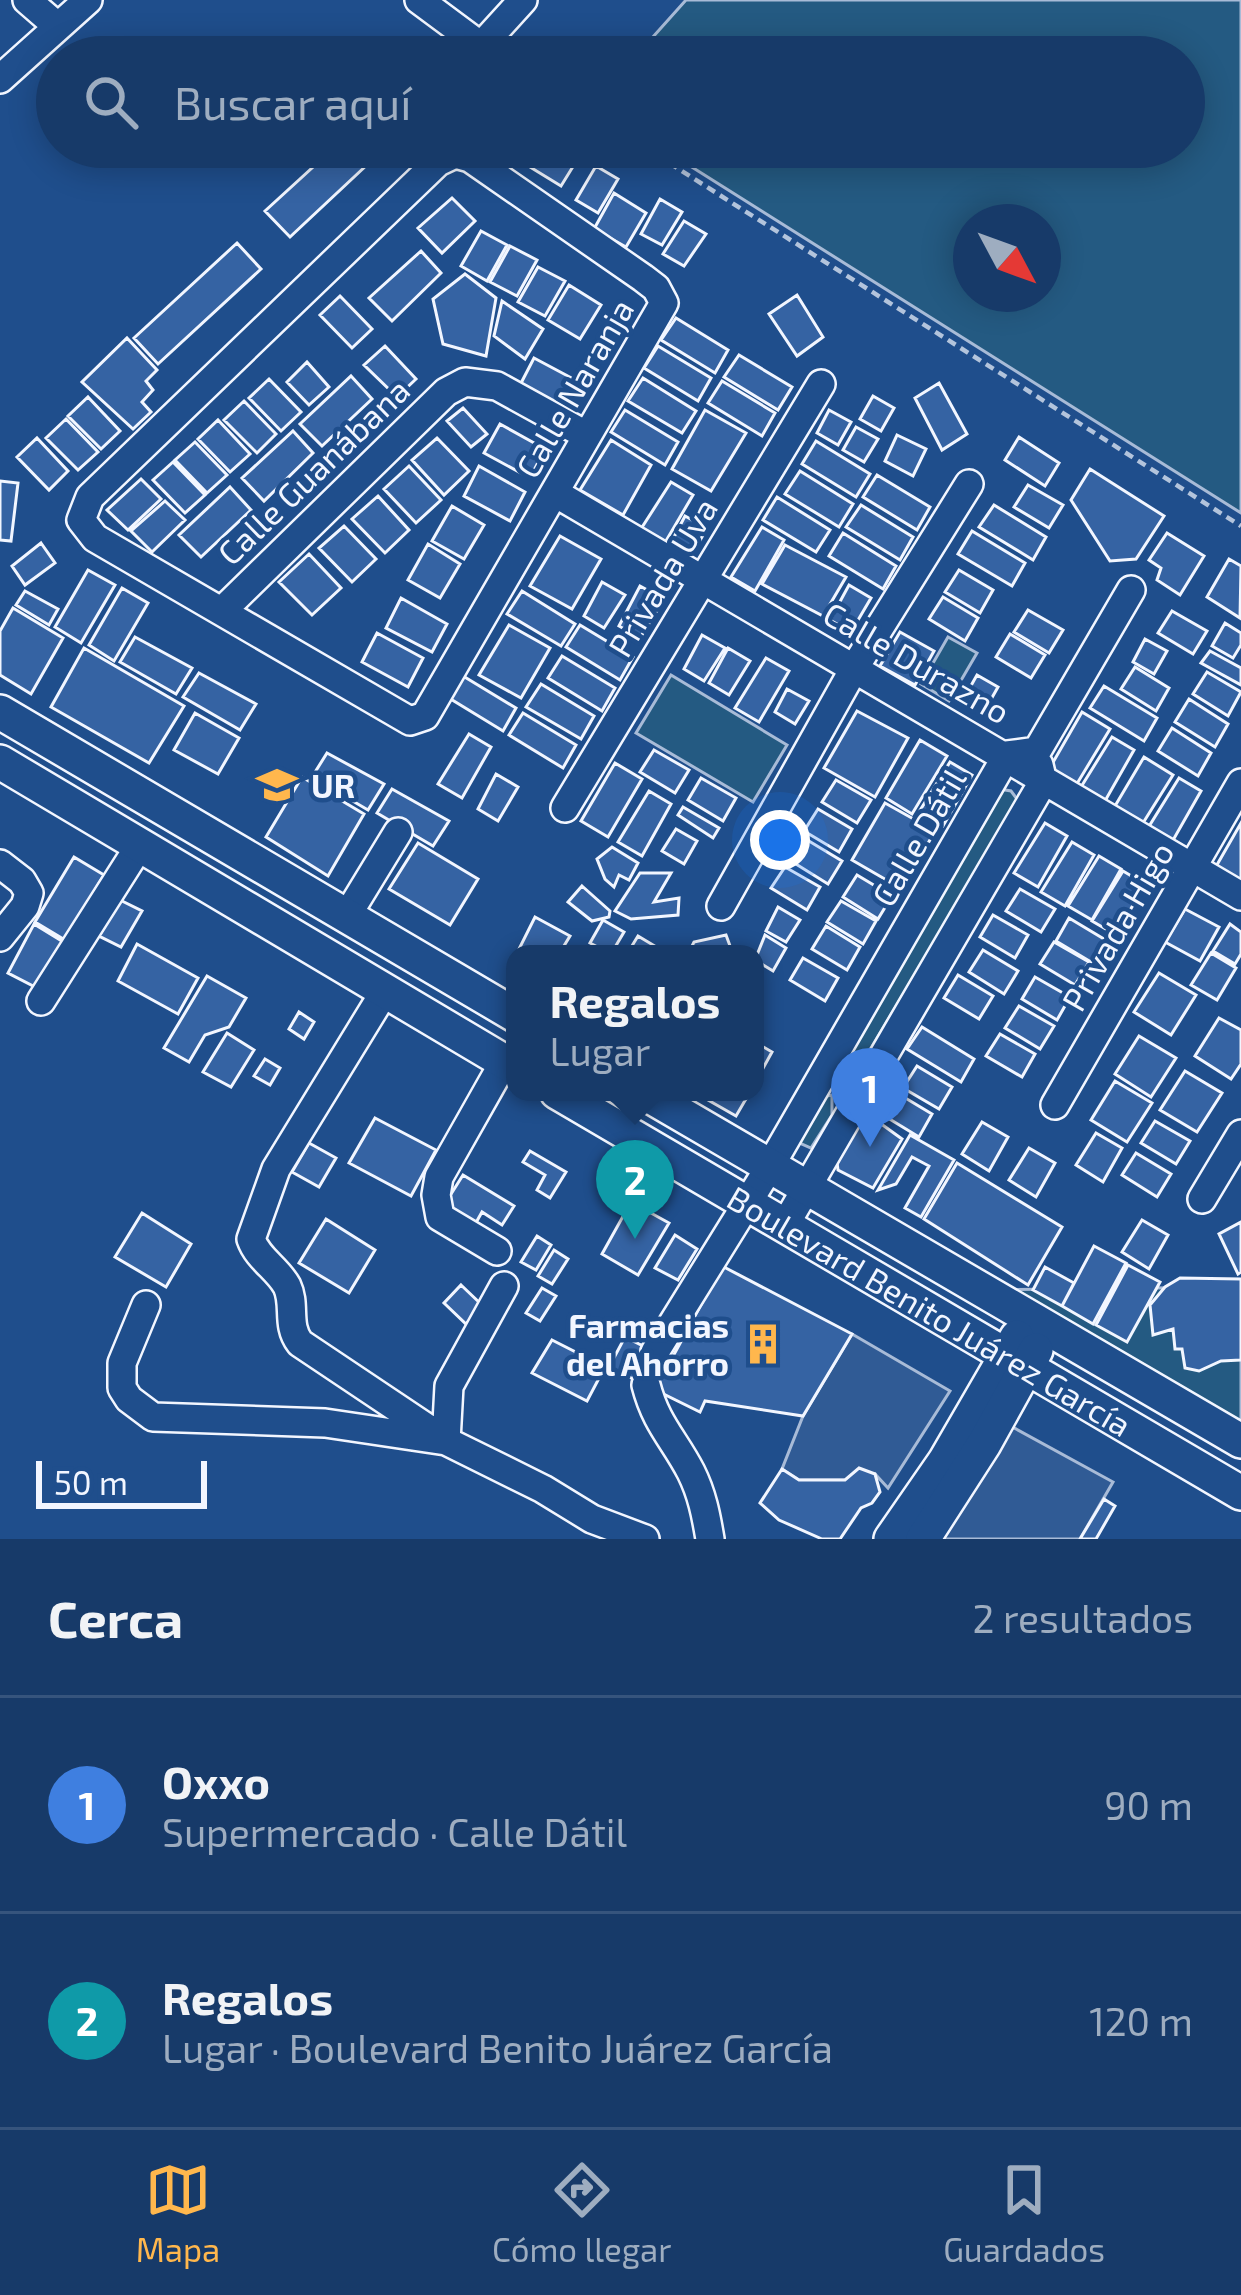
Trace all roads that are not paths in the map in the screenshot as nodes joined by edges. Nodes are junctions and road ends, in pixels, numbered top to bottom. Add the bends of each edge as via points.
1 (28, 0) edge
2 (88, 0) edge
3 (419, 0) edge
4 (523, 0) edge
5 (57, 26) junction
6 (46, 36) edge
7 (468, 36) edge
8 (490, 36) edge
9 (36, 46) edge
10 (0, 79) edge
11 (432, 168) edge
12 (484, 168) edge
13 (821, 384) dead end
14 (586, 435) junction
15 (969, 484) dead end
16 (555, 493) junction
17 (703, 578) junction
18 (1131, 590) dead end
19 (223, 610) junction
20 (855, 667) junction
21 (0, 712) edge
22 (1036, 752) junction
23 (1006, 755) junction
24 (0, 762) edge
25 (1043, 782) junction
26 (1241, 783) edge
27 (565, 808) dead end
28 (398, 832) dead end
29 (140, 845) junction
30 (0, 864) edge
31 (1192, 868) junction
32 (1241, 896) edge
33 (721, 906) dead end
34 (348, 914) junction
35 (0, 937) edge
36 (386, 991) junction
37 (41, 1001) dead end
38 (506, 1010) edge
39 (506, 1063) edge
40 (828, 1067) junction
41 (506, 1071) edge
42 (864, 1090) junction
43 (573, 1101) edge
44 (658, 1101) edge
45 (1055, 1105) dead end
46 (1241, 1134) edge
47 (770, 1168) junction
48 (805, 1190) junction
49 (1202, 1199) dead end
50 (748, 1202) junction
51 (785, 1225) junction
52 (497, 1251) dead end
53 (504, 1286) dead end
54 (146, 1305) dead end
55 (1038, 1322) junction
56 (655, 1352) dead end
57 (1017, 1362) junction
58 (646, 1385) dead end
59 (446, 1441) junction
60 (1241, 1441) edge
61 (1241, 1492) edge
62 (645, 1539) edge
63 (710, 1539) edge
64 (891, 1539) edge
65 (923, 1539) edge

1 - 5 street
2 - 5 street
3 - 7 street
4 - 8 street
5 - 6 street
9 - 10 street
11 - 19 street, Calle Naranja via 83,508 81,520 95,538
12 - 14 street, Calle Naranja via 661,296 661,314
13 - 17 street, Privada Uva
14 - 16 street, Calle Naranja
14 - 19 street, Calle Guanábana via 497,386 465,382
15 - 20 street
16 - 17 street, Calle Durazno
16 - 19 street, Calle Naranja via 419,720
17 - 20 street, Calle Durazno
17 - 27 street, Privada Uva
18 - 22 street
20 - 23 street, Calle Durazno
20 - 33 street
21 - 34 main road
22 - 23 street, Calle Dátil
22 - 25 street
23 - 25 street, Calle Durazno
23 - 40 street, Calle Dátil
24 - 29 main road
25 - 31 street, Calle Durazno
25 - 42 street
26 - 31 street, Privada Higo
28 - 34 street
29 - 36 main road
29 - 37 street
30 - 35 street via 29,893
31 - 32 street, Calle Durazno
31 - 45 street, Privada Higo
34 - 38 main road
36 - 39 main road
36 - 59 street via 276,1169 251,1239 288,1288 299,1343
40 - 42 street
40 - 47 street, Calle Dátil
41 - 52 street via 439,1177 436,1196 440,1216
42 - 48 street
43 - 50 main road, Boulevard Benito Juárez García
44 - 47 main road, Boulevard Benito Juárez García
46 - 49 street
47 - 48 main road, Boulevard Benito Juárez García
47 - 50 street, Calle Dátil
48 - 51 street
48 - 55 main road, Boulevard Benito Juárez García
50 - 51 main road, Boulevard Benito Juárez García
50 - 56 street, Calle Dátil
51 - 57 main road, Boulevard Benito Juárez García
53 - 59 street via 449,1386
54 - 59 street via 122,1363 122,1388 153,1417 325,1423
55 - 57 main road
55 - 60 main road, Boulevard Benito Juárez García
57 - 61 main road, Boulevard Benito Juárez García
57 - 64 main road
57 - 65 main road via 966,1474
58 - 63 street via 654,1416 700,1493
59 - 62 street via 592,1520

